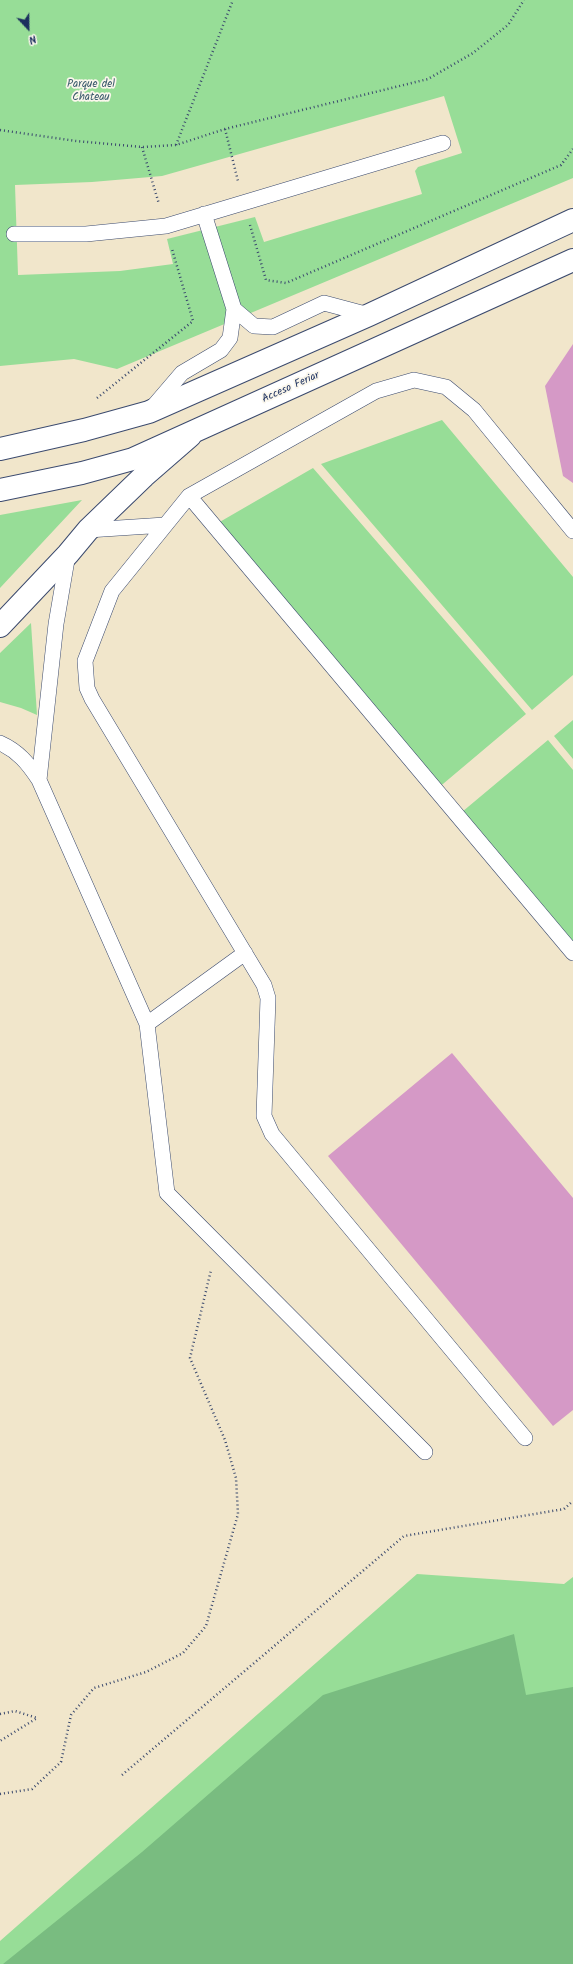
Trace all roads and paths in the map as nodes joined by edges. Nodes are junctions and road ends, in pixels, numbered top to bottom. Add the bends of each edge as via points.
1 (233, 0) edge
2 (524, 0) edge
3 (225, 129) junction
4 (0, 130) edge
5 (443, 143) dead end
6 (176, 145) junction
7 (142, 147) junction
8 (573, 149) edge
9 (244, 203) junction
10 (204, 214) junction
11 (573, 220) edge
12 (166, 226) junction
13 (14, 234) dead end
14 (573, 260) edge
15 (234, 309) junction
16 (368, 315) junction
17 (149, 412) junction
18 (84, 430) junction
19 (198, 430) junction
20 (0, 449) edge
21 (0, 490) edge
22 (189, 496) junction
23 (165, 525) junction
24 (88, 530) junction
25 (573, 531) edge
26 (68, 554) junction
27 (0, 626) edge
28 (0, 743) edge
29 (39, 780) junction
30 (245, 953) junction
31 (573, 953) edge
32 (147, 1024) junction
33 (217, 1243) junction
34 (525, 1438) dead end
35 (425, 1452) dead end
36 (573, 1501) edge
37 (0, 1714) edge
38 (0, 1741) edge
39 (122, 1775) dead end
40 (0, 1794) edge

1 - 6 path
2 - 3 path via 508,25 473,54 428,79
3 - 6 path
3 - 9 path
4 - 7 path
5 - 9 lane
6 - 7 path
7 - 12 path
8 - 9 path via 561,165 286,283 266,280
9 - 10 lane
10 - 12 lane
10 - 15 lane
11 - 16 main road
12 - 13 lane via 86,234
12 - 18 path via 193,320 87,406
14 - 19 main road, Acceso Feriar
15 - 16 lane via 254,326 273,327 324,303
15 - 17 lane via 230,338 220,350 182,373
16 - 17 main road
17 - 18 main road
18 - 20 main road
19 - 21 main road, Acceso Feriar via 133,459 82,473
19 - 24 main road via 144,476
22 - 23 lane
22 - 25 lane via 376,391 414,380 446,387 474,410
22 - 31 lane
23 - 24 lane
23 - 30 lane via 112,591 85,661 86,688
24 - 26 main road
26 - 27 main road
26 - 29 lane via 55,638
28 - 29 lane via 13,748
29 - 32 lane
30 - 32 lane
30 - 34 lane via 264,985 268,998 264,1116 272,1134
32 - 33 lane via 167,1193
33 - 35 lane
33 - 40 path via 190,1358 225,1440 236,1478 238,1514 206,1626 183,1653 146,1672 94,1688 70,1715 61,1762 32,1789
36 - 39 path via 564,1508 404,1536
37 - 38 path via 15,1711 37,1718

